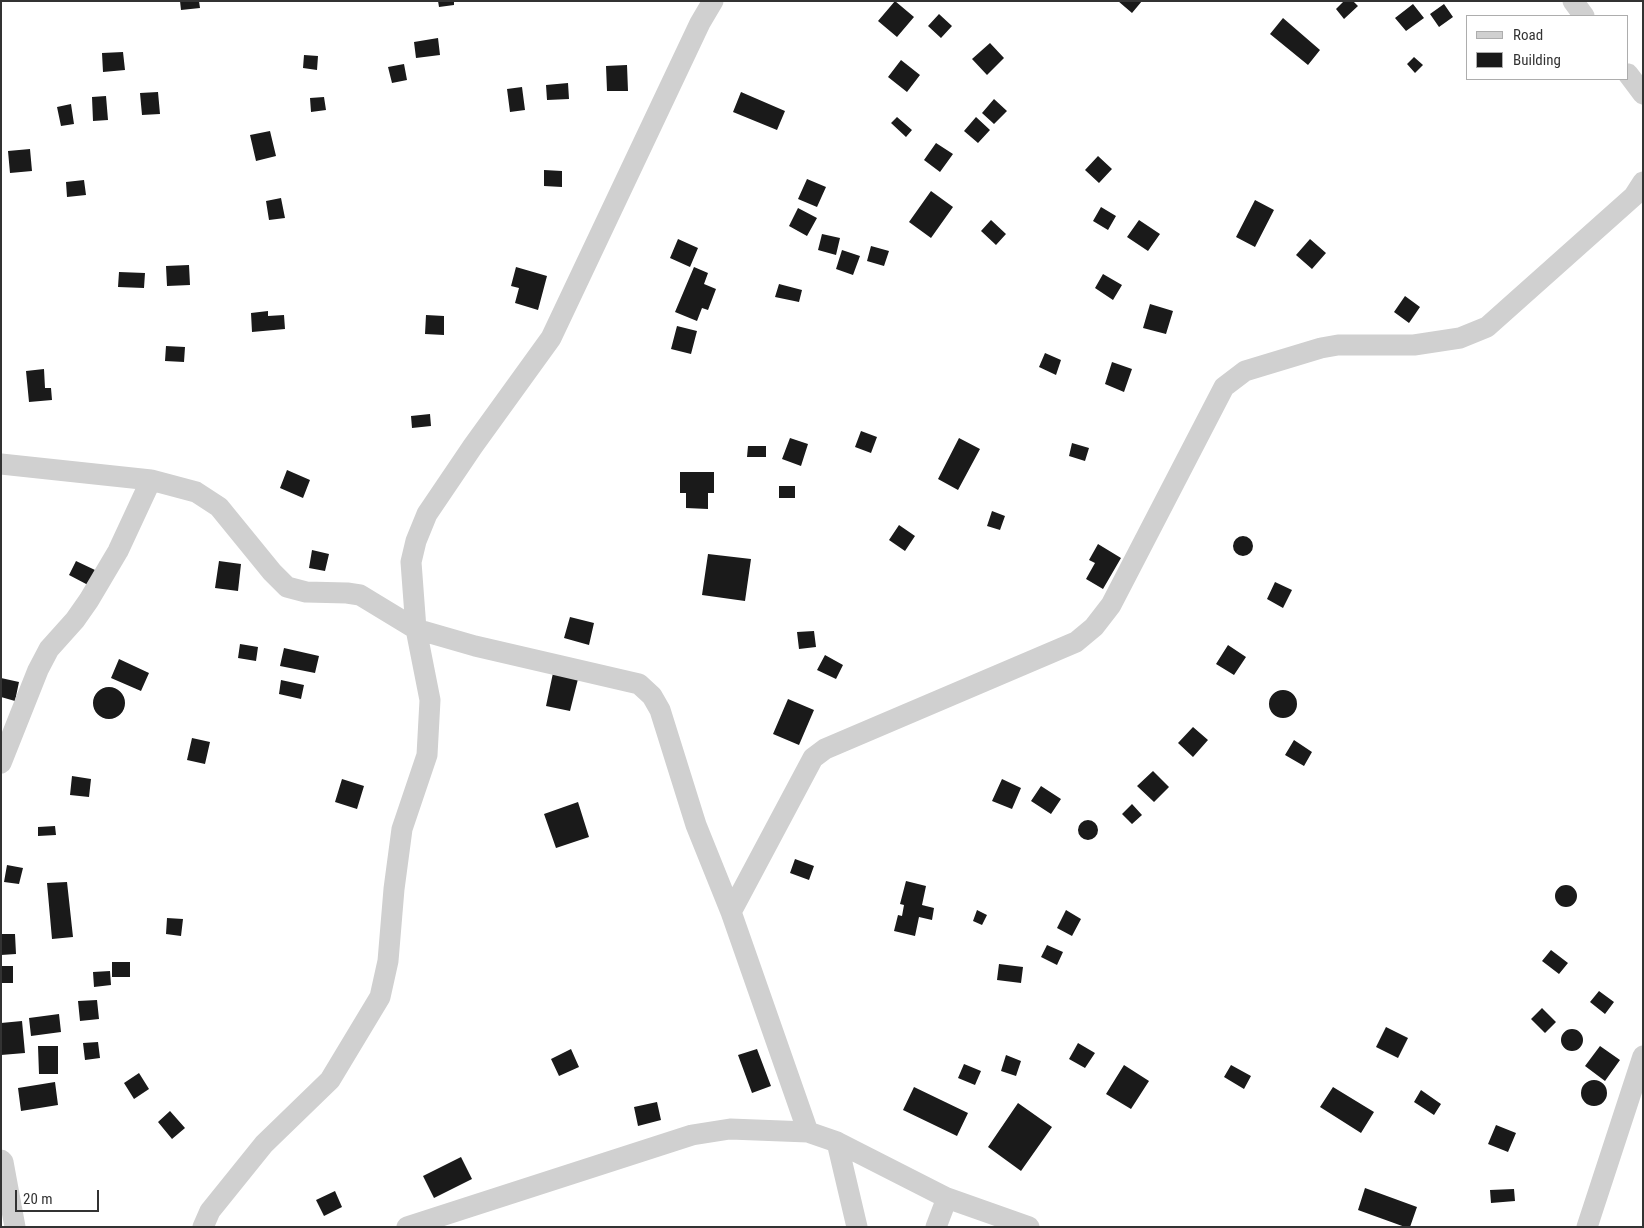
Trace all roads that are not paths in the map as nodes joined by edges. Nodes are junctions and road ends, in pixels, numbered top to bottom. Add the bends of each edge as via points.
1 (713, 1) edge
2 (1573, 1) edge
3 (1583, 15) edge
4 (1629, 75) edge
5 (1643, 94) edge
6 (1643, 182) edge
7 (1, 464) edge
8 (151, 480) junction
9 (416, 630) junction
10 (1, 763) edge
11 (731, 912) junction
12 (1643, 1056) edge
13 (808, 1132) junction
14 (837, 1142) junction
15 (1, 1160) edge
16 (947, 1198) junction
17 (15, 1227) edge
18 (202, 1227) edge
19 (407, 1227) edge
20 (857, 1227) edge
21 (936, 1227) edge
22 (1029, 1227) edge
23 (1587, 1227) edge

1 - 9 street via 551,338 427,514 416,540 412,562
2 - 3 street
4 - 5 street
6 - 11 street via 1634,196 1487,327 1439,342 1322,348 1245,371 1232,380 1224,387 1111,605 1094,626 1076,642 825,749 813,758
7 - 8 street
8 - 9 street via 196,492 218,507 286,587 306,592 360,596
8 - 10 street via 118,551 89,600 49,649
9 - 11 street via 639,684 652,696 660,710 696,825
9 - 18 street via 430,700 427,755 402,829 388,961 380,998 330,1080 264,1144 210,1212
11 - 13 street
12 - 23 street
13 - 14 street
13 - 19 street via 730,1129 692,1135
14 - 16 street
14 - 20 street
15 - 17 street
16 - 21 street
16 - 22 street

